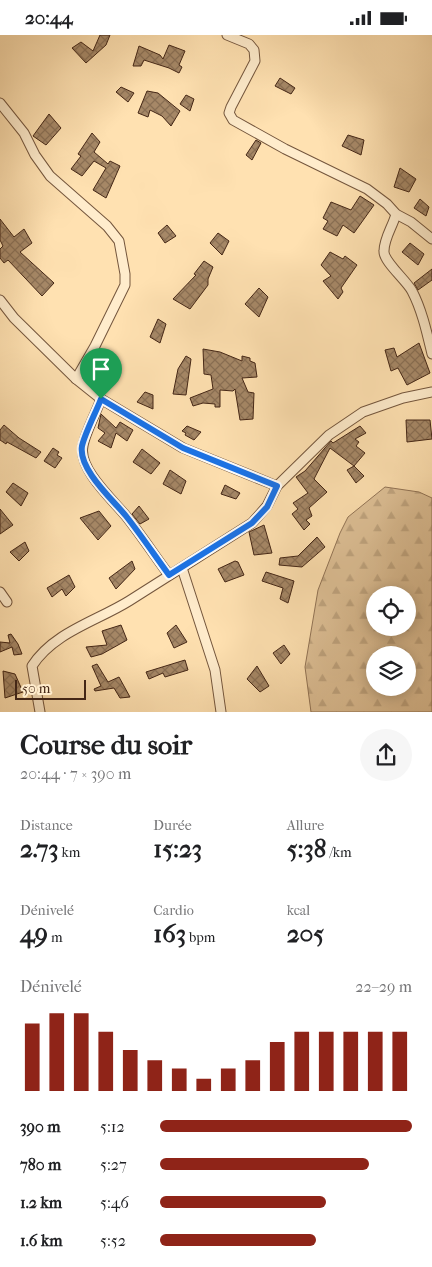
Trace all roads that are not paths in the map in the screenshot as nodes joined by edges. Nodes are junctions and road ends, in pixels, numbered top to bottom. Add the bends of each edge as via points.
1 (227, 35) edge
2 (0, 103) edge
3 (396, 214) junction
4 (432, 239) edge
5 (0, 300) edge
6 (432, 353) edge
7 (76, 379) junction
8 (432, 392) edge
9 (101, 399) junction
10 (277, 486) junction
11 (182, 568) junction
12 (169, 575) junction
13 (0, 592) edge
14 (7, 603) dead end
15 (40, 712) edge
16 (221, 712) edge

1 - 3 street via 249,44 254,50 255,61 231,107 229,113 233,120 367,189
2 - 7 street via 24,133 50,176 107,226 119,241 125,285
3 - 4 street
3 - 6 street via 383,252 412,291
5 - 7 street
7 - 9 street
8 - 10 street via 402,398 363,412 329,435
9 - 10 street via 183,448
9 - 12 street via 82,446 88,468
10 - 11 street via 267,507 252,523
11 - 12 street
11 - 16 street via 215,670
12 - 15 street via 128,602 60,638 40,655 32,666
13 - 14 street

